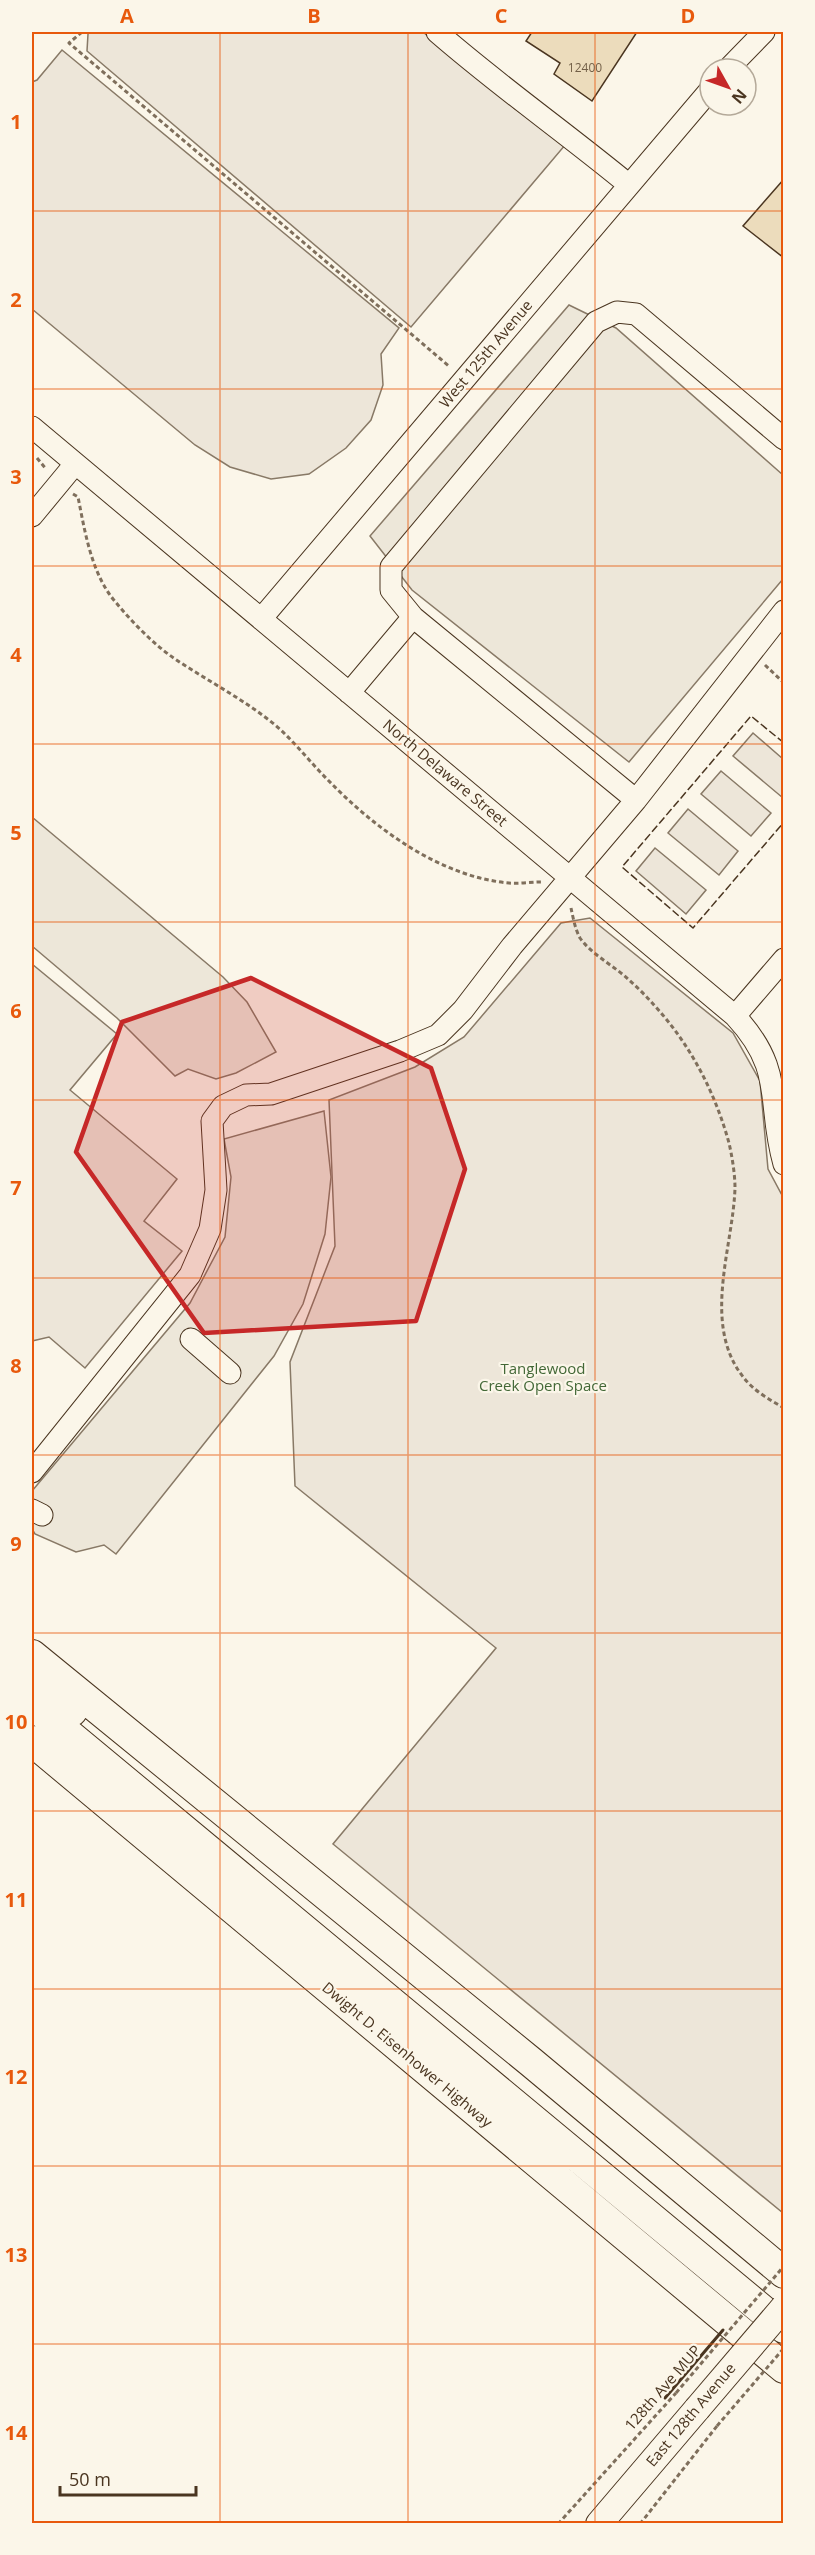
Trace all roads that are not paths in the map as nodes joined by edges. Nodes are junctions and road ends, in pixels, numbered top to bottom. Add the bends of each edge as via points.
1 (437, 32) edge
2 (764, 32) edge
3 (740, 57) edge
4 (698, 104) edge
5 (630, 185) junction
6 (32, 428) edge
7 (783, 439) edge
8 (75, 464) junction
9 (32, 516) edge
10 (783, 611) edge
11 (413, 617) junction
12 (261, 619) junction
13 (349, 693) junction
14 (636, 800) junction
15 (570, 878) junction
16 (783, 958) edge
17 (735, 1016) junction
18 (783, 1164) edge
19 (191, 1339) dead end
20 (230, 1373) dead end
21 (32, 1472) edge
22 (32, 1655) edge
23 (32, 1677) edge
24 (32, 1704) edge
25 (32, 1741) edge
26 (783, 2273) edge
27 (783, 2301) edge
28 (783, 2307) edge
29 (783, 2328) edge
30 (783, 2368) edge
31 (599, 2523) edge

1 - 5 street
2 - 3 street
4 - 5 street, West 125th Avenue
5 - 12 street, West 125th Avenue
6 - 8 street, North Delaware Street
7 - 11 street via 636,314 617,312 596,322 391,567 391,590
8 - 9 street
8 - 12 street, North Delaware Street
10 - 14 street
11 - 13 street
11 - 14 street
12 - 13 street, North Delaware Street
13 - 15 street, North Delaware Street
14 - 15 street
15 - 17 street, North Delaware Street
15 - 21 street via 463,1010 438,1035 271,1094 246,1095 223,1106 212,1121 216,1190 210,1229 190,1275
16 - 17 street
17 - 18 street, North Delaware Street via 755,1039 767,1063
19 - 20 street
22 - 26 highway
23 - 27 highway
24 - 29 highway
25 - 30 highway, Dwight D. Eisenhower Highway
28 - 31 main road, East 128th Avenue, bridge

